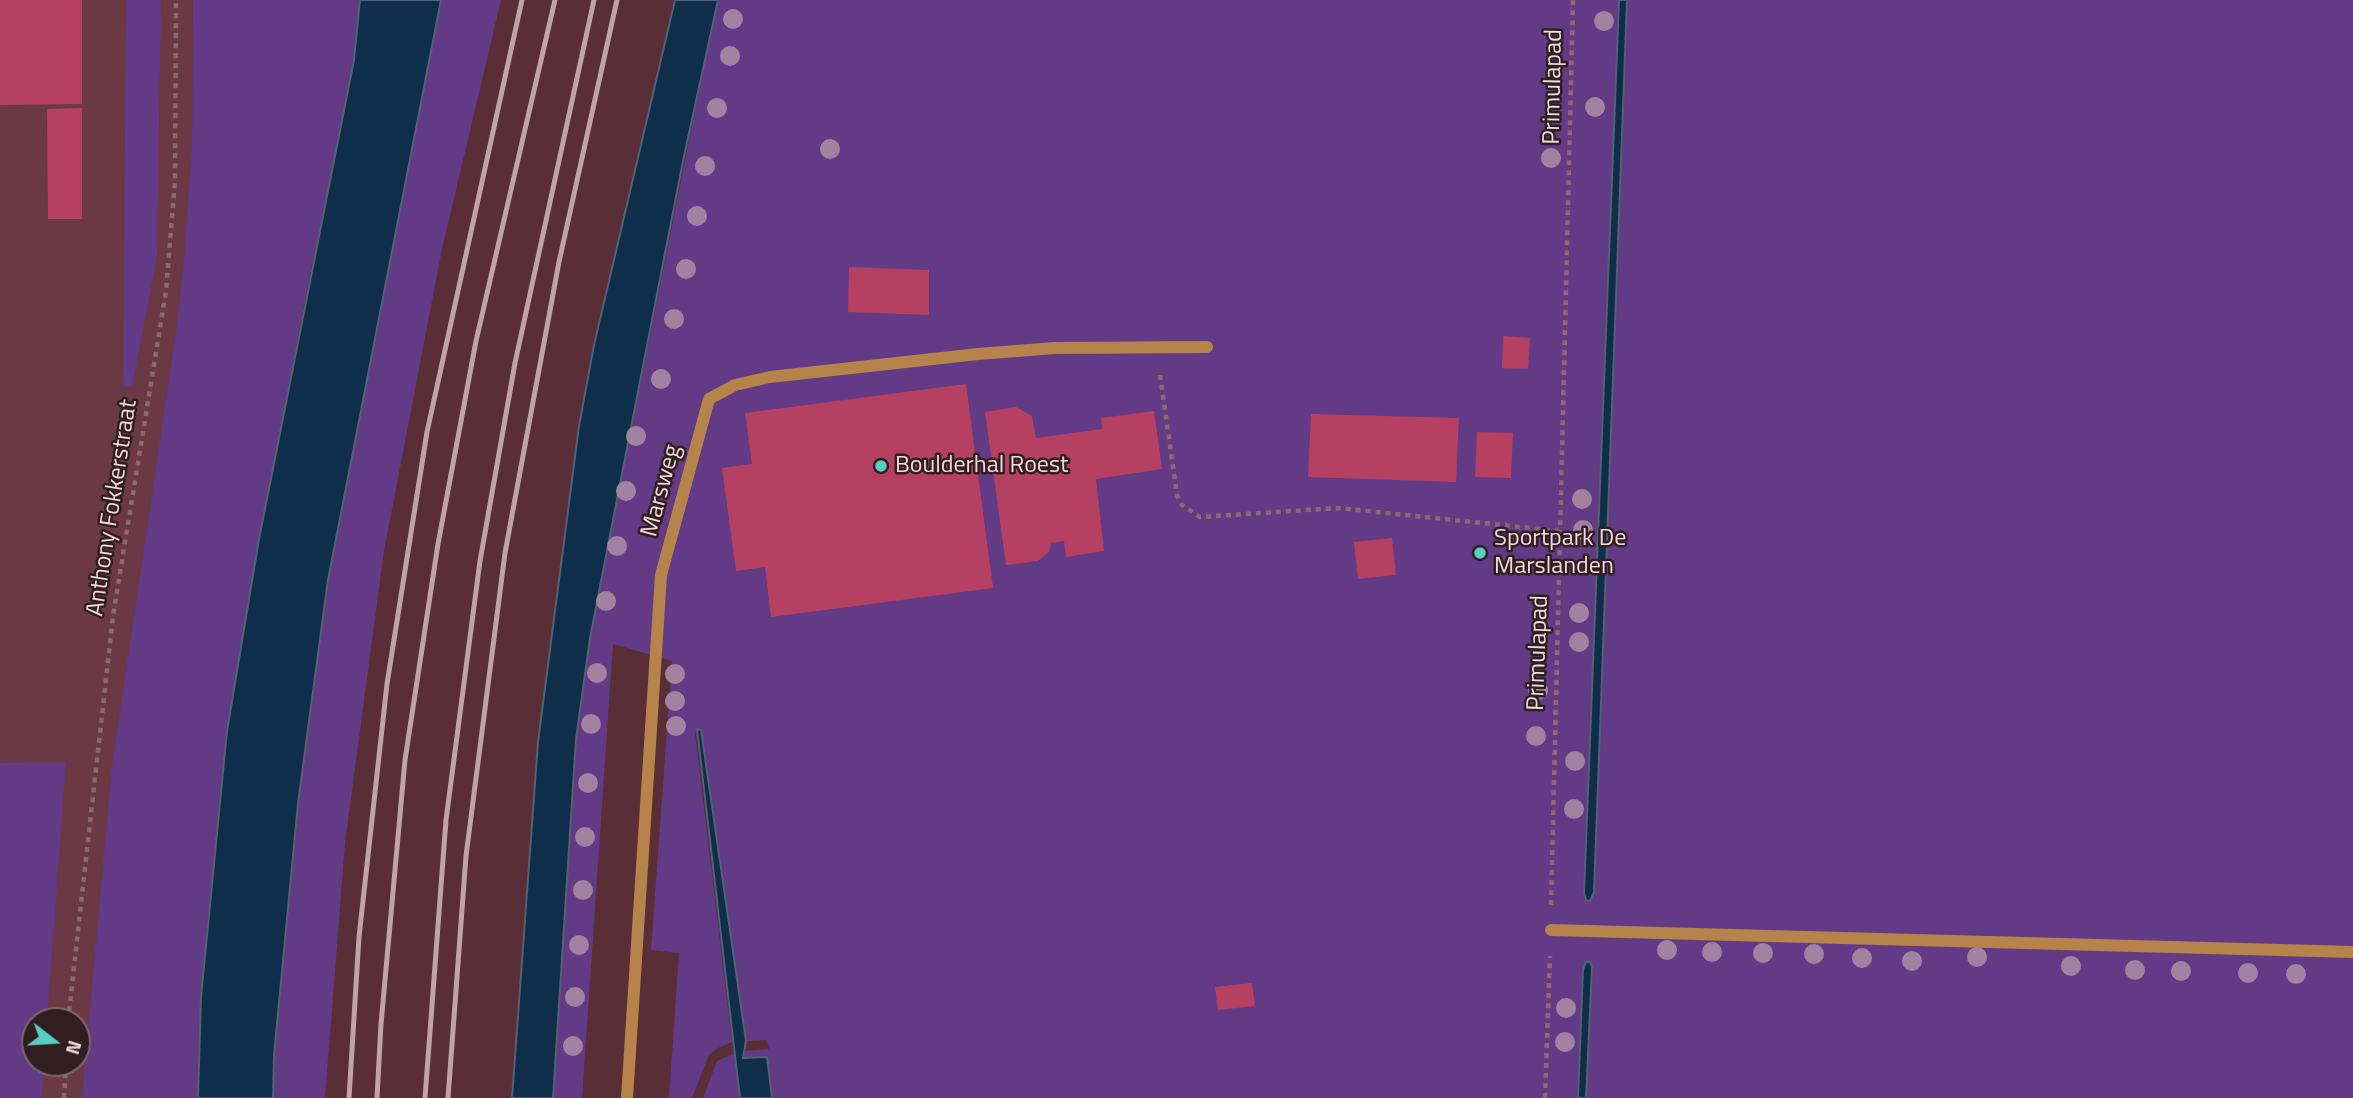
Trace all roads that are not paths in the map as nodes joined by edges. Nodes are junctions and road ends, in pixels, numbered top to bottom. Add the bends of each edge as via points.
1 (1207, 347) dead end
2 (1551, 930) road end
3 (2353, 952) edge
4 (627, 1098) edge

1 - 4 street, Marsweg via 1055,348 796,374 735,385 709,399 661,575
2 - 3 street

